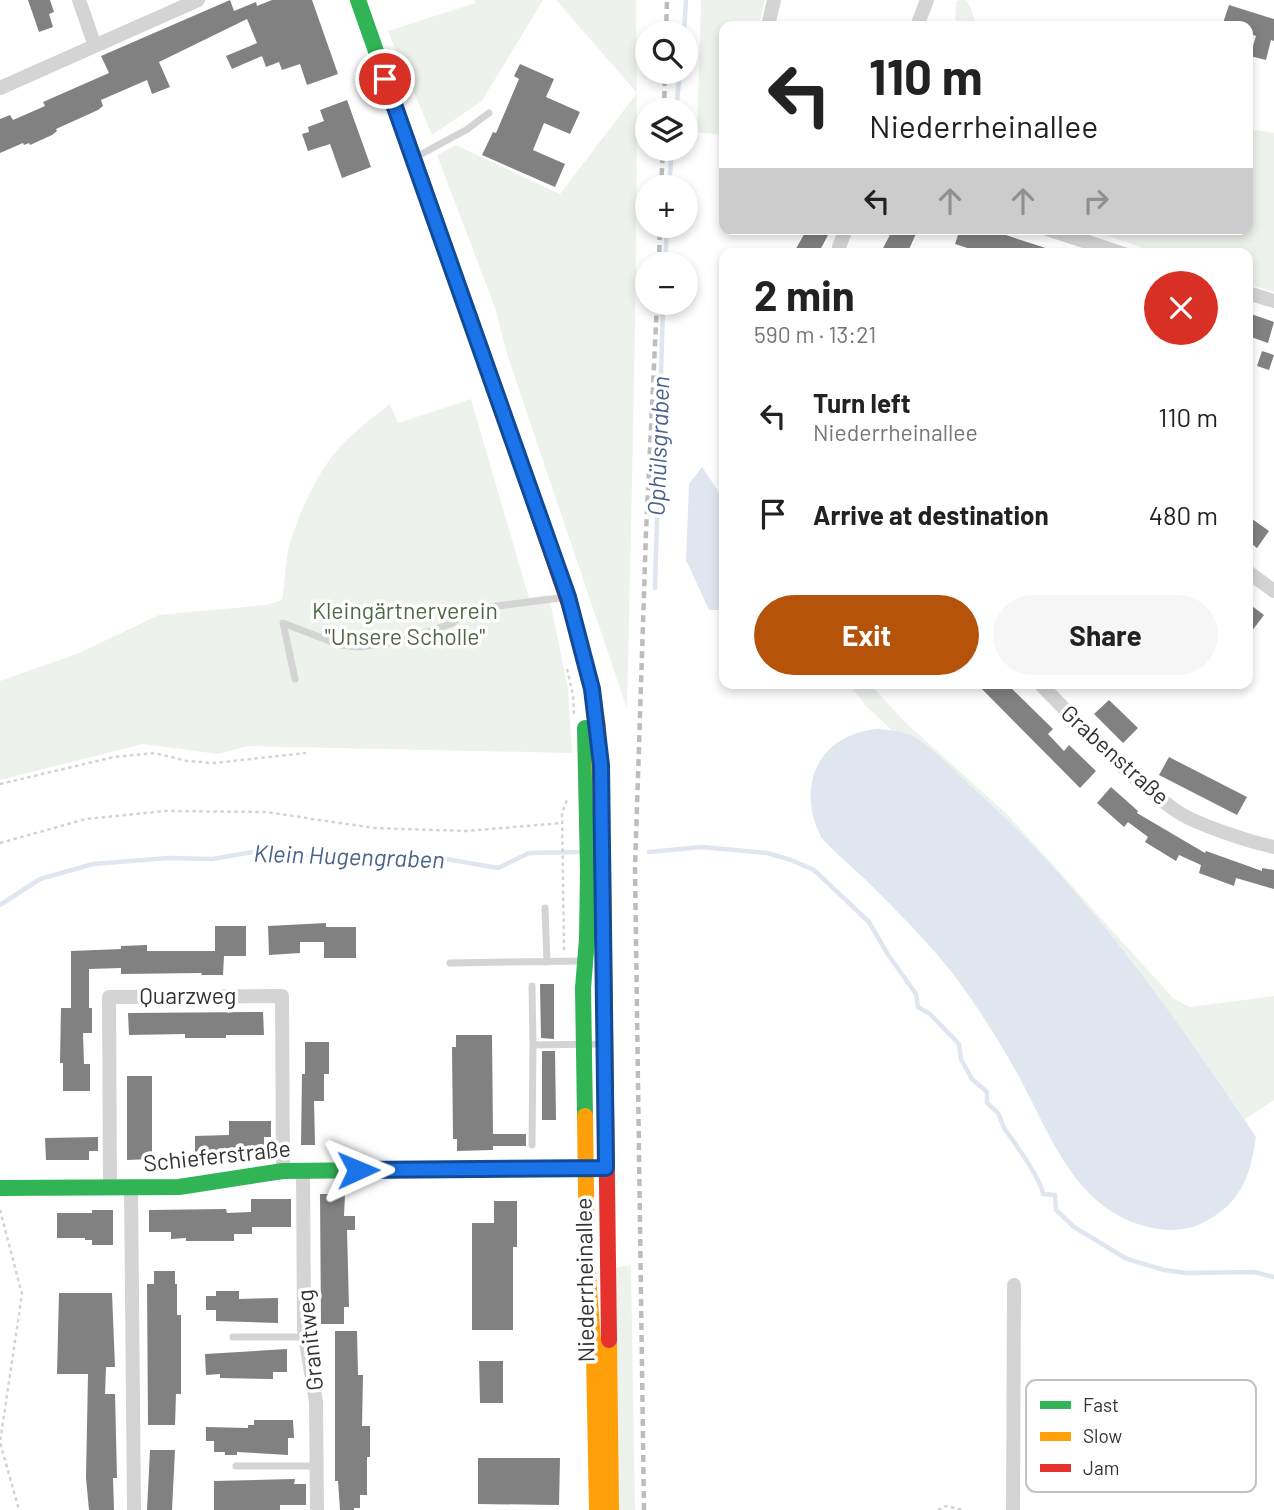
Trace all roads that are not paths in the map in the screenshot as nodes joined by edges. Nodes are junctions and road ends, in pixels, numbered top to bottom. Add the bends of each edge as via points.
1 (79, 0) edge
2 (198, 0) edge
3 (358, 0) edge
4 (774, 0) edge
5 (927, 0) edge
6 (769, 21) edge
7 (919, 21) edge
8 (95, 46) junction
9 (0, 88) edge
10 (489, 113) dead end
11 (413, 158) junction
12 (1065, 235) edge
13 (1106, 248) edge
14 (1253, 295) edge
15 (1274, 301) edge
16 (1253, 576) edge
17 (1274, 591) edge
18 (568, 597) junction
19 (577, 632) junction
20 (295, 679) dead end
21 (1045, 689) edge
22 (1274, 846) edge
23 (545, 908) dead end
24 (586, 961) junction
25 (604, 961) junction
26 (547, 962) junction
27 (450, 963) dead end
28 (532, 986) dead end
29 (605, 1044) junction
30 (533, 1045) junction
31 (584, 1045) junction
32 (533, 1145) dead end
33 (586, 1168) junction
34 (606, 1168) junction
35 (283, 1171) junction
36 (303, 1171) junction
37 (110, 1187) junction
38 (131, 1187) junction
39 (0, 1188) edge
40 (1014, 1285) dead end
41 (233, 1337) dead end
42 (305, 1337) junction
43 (236, 1466) dead end
44 (317, 1466) junction
45 (134, 1510) edge
46 (317, 1510) edge
47 (597, 1510) edge
48 (611, 1510) edge
49 (1013, 1510) edge

1 - 8 street
2 - 8 street
3 - 11 main road, Niederrheinallee
4 - 6 street
5 - 7 street
8 - 9 street
10 - 11 lane
11 - 18 main road, Niederrheinallee
12 - 13 street
14 - 15 street
16 - 17 street
18 - 19 main road, Niederrheinallee
18 - 20 lane via 466,610 453,623 398,642 359,647 340,645 283,623
19 - 24 main road, Niederrheinallee via 586,748
19 - 25 main road, Niederrheinallee via 598,726
21 - 22 street, Grabenstraße via 1140,782 1181,814
23 - 26 lane
24 - 25 lane
24 - 26 lane
24 - 31 main road, Niederrheinallee
25 - 29 main road, Niederrheinallee
26 - 27 lane
28 - 30 lane
29 - 31 lane
29 - 34 main road, Niederrheinallee
30 - 31 lane
30 - 32 lane
31 - 33 main road, Niederrheinallee
33 - 34 main road, Schieferstraße
33 - 36 main road, Schieferstraße
33 - 47 main road, Niederrheinallee
34 - 48 main road, Niederrheinallee
35 - 36 main road, Schieferstraße
35 - 37 street, Quarzweg via 282,996 109,997
35 - 38 main road, Schieferstraße via 179,1187
36 - 42 street, Granitweg
37 - 38 main road, Schieferstraße
37 - 39 main road, Schieferstraße
38 - 45 street
40 - 49 street
41 - 42 lane
42 - 44 street, Granitweg via 317,1402
43 - 44 lane
44 - 46 street, Granitweg

